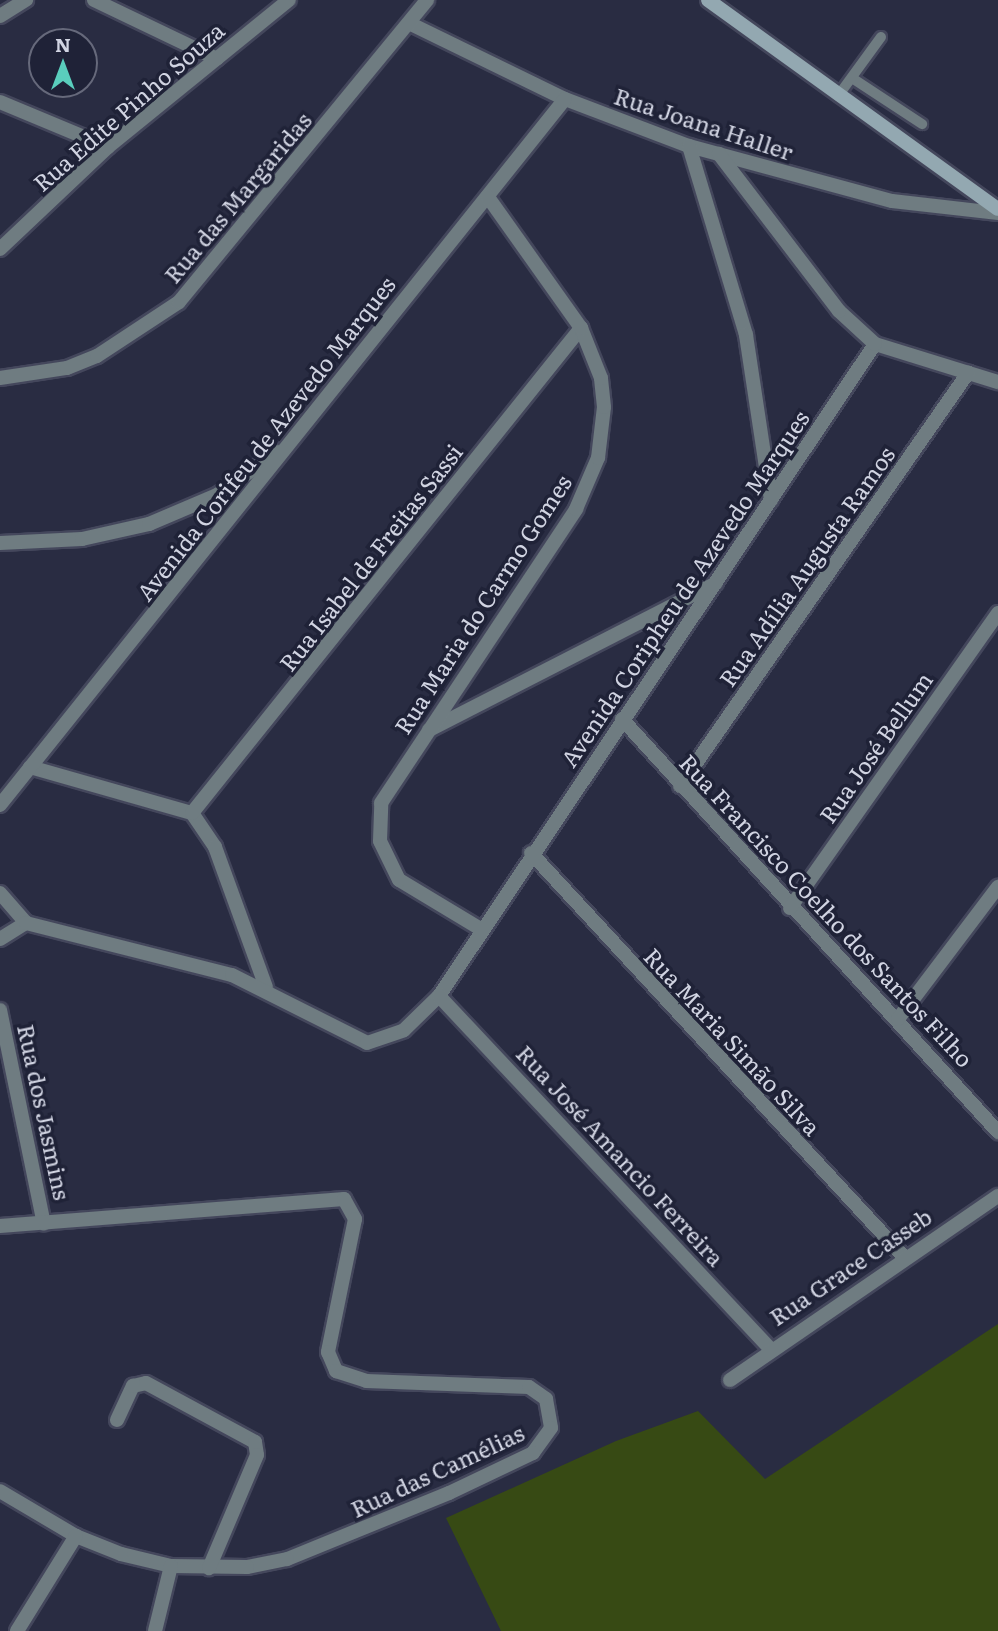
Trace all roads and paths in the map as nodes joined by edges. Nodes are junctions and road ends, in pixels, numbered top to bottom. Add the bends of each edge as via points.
1 (26, 0) edge
2 (94, 0) edge
3 (289, 0) edge
4 (428, 0) edge
5 (708, 0) edge
6 (0, 16) edge
7 (411, 24) junction
8 (881, 37) dead end
9 (216, 59) junction
10 (852, 78) junction
11 (838, 96) junction
12 (565, 99) junction
13 (0, 102) edge
14 (922, 124) dead end
15 (689, 145) junction
16 (108, 147) junction
17 (719, 154) junction
18 (488, 197) junction
19 (998, 211) edge
20 (2, 245) edge
21 (581, 328) junction
22 (875, 344) junction
23 (968, 373) junction
24 (0, 378) edge
25 (998, 382) edge
26 (292, 440) junction
27 (771, 500) junction
28 (0, 542) edge
29 (717, 583) junction
30 (998, 612) edge
31 (622, 719) junction
32 (426, 731) junction
33 (30, 767) junction
34 (680, 786) junction
35 (0, 805) edge
36 (192, 813) junction
37 (531, 853) junction
38 (998, 887) edge
39 (0, 893) edge
40 (790, 908) junction
41 (26, 923) junction
42 (479, 928) junction
43 (0, 939) edge
44 (266, 987) junction
45 (439, 996) junction
46 (0, 1010) edge
47 (898, 1019) junction
48 (998, 1132) edge
49 (998, 1196) edge
50 (44, 1224) junction
51 (0, 1226) edge
52 (904, 1257) junction
53 (769, 1347) junction
54 (730, 1380) dead end
55 (117, 1420) dead end
56 (0, 1491) edge
57 (76, 1536) junction
58 (171, 1566) junction
59 (209, 1568) junction
60 (17, 1631) edge
61 (155, 1631) edge

1 - 6 street
2 - 9 street
3 - 9 street, Rua Edite Pinho Souza
4 - 7 street, Rua das Margaridas
5 - 11 street
7 - 12 street, Rua Joana Haller
7 - 24 street, Rua das Margaridas via 179,302 97,356 66,368
8 - 10 lane
9 - 16 street, Rua Edite Pinho Souza
10 - 11 lane
10 - 14 lane
11 - 19 street
12 - 15 street, Rua Joana Haller
12 - 18 street, Avenida Corifeu de Azevedo Marques
13 - 16 street
15 - 17 street, Rua Joana Haller
15 - 27 street via 739,308
16 - 20 street, Rua Edite Pinho Souza
17 - 19 street, Rua Joana Haller via 891,201
17 - 22 street via 822,290
18 - 21 street, Rua Maria do Carmo Gomes
18 - 26 street, Avenida Corifeu de Azevedo Marques
21 - 32 street, Rua Maria do Carmo Gomes via 601,378 604,407 594,471 576,509
21 - 36 street, Rua Isabel de Freitas Sassi
22 - 23 street
22 - 27 street, Avenida Coripheu de Azevedo Marques
23 - 25 street
23 - 34 street, Rua Adília Augusta Ramos
26 - 28 street via 217,495 149,524 82,539
26 - 33 street, Avenida Corifeu de Azevedo Marques
27 - 29 street, Avenida Coripheu de Azevedo Marques
29 - 31 street, Avenida Coripheu de Azevedo Marques
29 - 32 street
30 - 40 street, Rua José Bellum
31 - 34 street, Rua Francisco Coelho dos Santos Filho
31 - 37 street, Avenida Coripheu de Azevedo Marques
32 - 42 street, Rua Maria do Carmo Gomes via 381,803 380,841 399,880
33 - 35 street, Avenida Corifeu de Azevedo Marques
33 - 36 street
34 - 40 street, Rua Francisco Coelho dos Santos Filho
36 - 44 street via 215,847
37 - 42 street, Avenida Coripheu de Azevedo Marques
37 - 52 street, Rua Maria Simão Silva
38 - 47 street
39 - 41 street
40 - 47 street, Rua Francisco Coelho dos Santos Filho
41 - 43 street
41 - 44 street
42 - 45 street, Avenida Coripheu de Azevedo Marques
44 - 45 street, Avenida Coripheu de Azevedo Marques via 346,1035 376,1044 404,1030
45 - 53 street, Rua José Amancio Ferreira
46 - 50 street, Rua dos Jasmins
47 - 48 street, Rua Francisco Coelho dos Santos Filho
49 - 52 street, Rua Grace Casseb
50 - 51 street, Rua das Camélias
50 - 59 street, Rua das Camélias via 344,1199 355,1219 328,1352 336,1371 366,1381 516,1385 546,1399 548,1437 517,1462 287,1559
52 - 53 street, Rua Grace Casseb
53 - 54 street, Rua Grace Casseb
55 - 59 street via 133,1386 146,1383 255,1442 257,1455
56 - 57 street, Rua das Camélias
57 - 58 street, Rua das Camélias
57 - 60 street
58 - 59 street, Rua das Camélias
58 - 61 street

